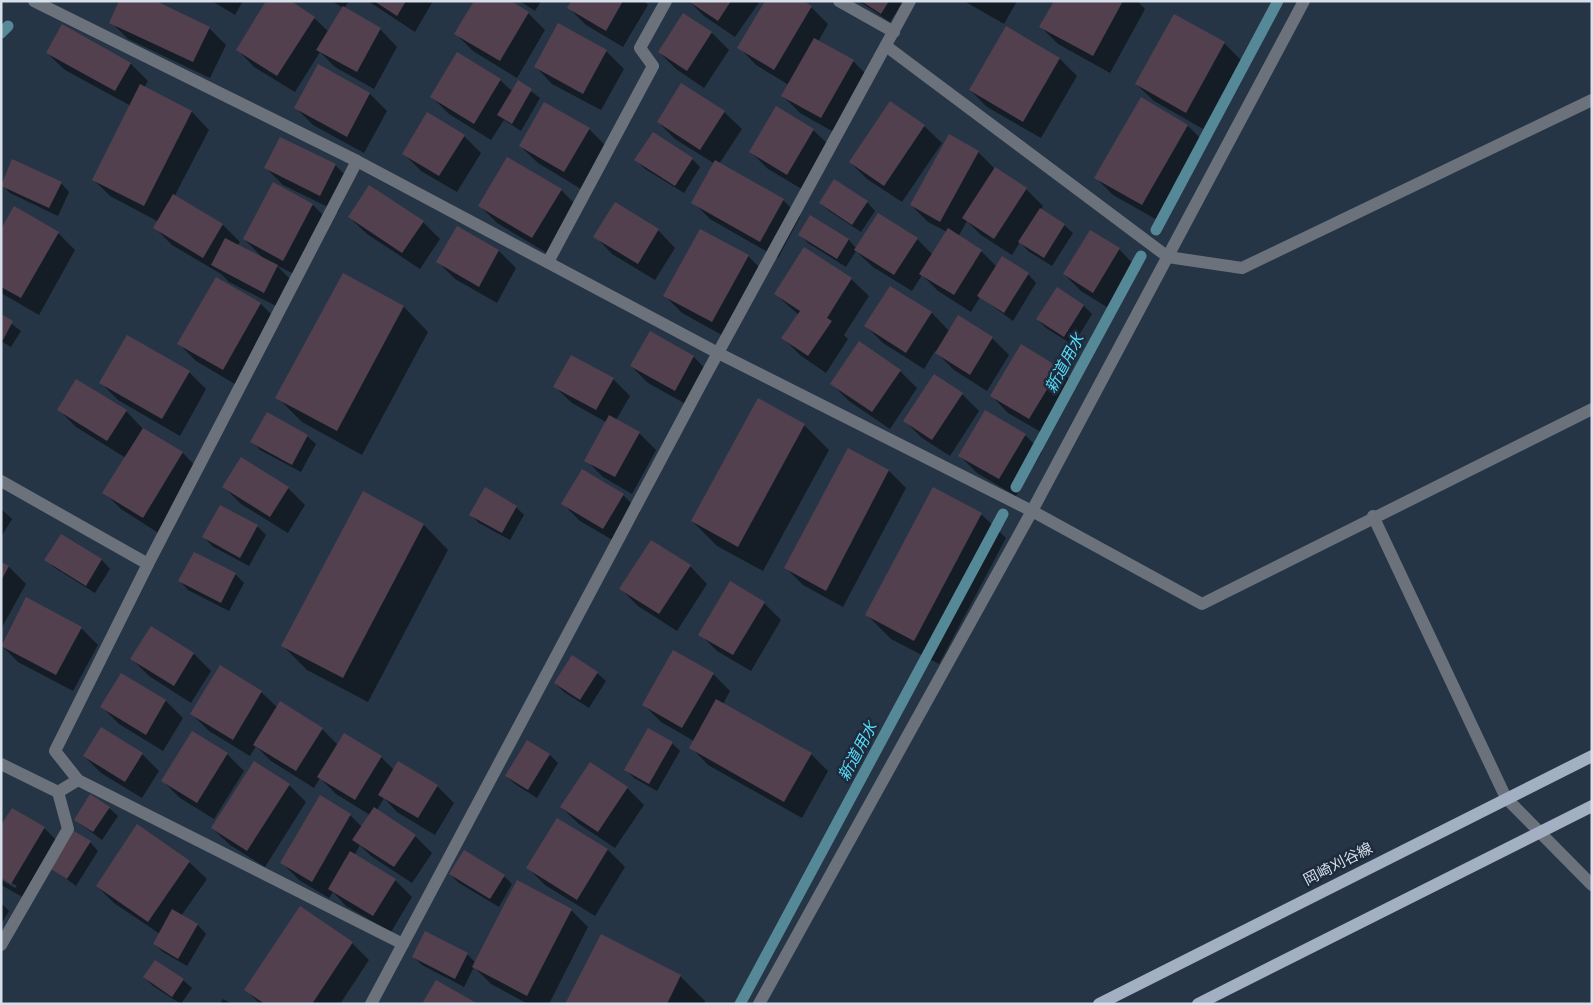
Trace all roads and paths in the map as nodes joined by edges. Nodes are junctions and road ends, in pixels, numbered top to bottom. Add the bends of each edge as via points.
1 (34, 1) edge
2 (666, 1) edge
3 (839, 1) edge
4 (910, 1) edge
5 (1304, 1) edge
6 (894, 32) junction
7 (886, 46) junction
8 (1592, 100) edge
9 (358, 161) junction
10 (1168, 257) junction
11 (548, 262) junction
12 (718, 352) junction
13 (1592, 409) edge
14 (1, 481) edge
15 (1032, 511) junction
16 (1374, 516) junction
17 (148, 564) junction
18 (1592, 756) edge
19 (1, 764) edge
20 (78, 780) junction
21 (58, 792) junction
22 (1506, 798) junction
23 (1592, 806) edge
24 (1540, 832) junction
25 (1592, 885) edge
26 (403, 944) junction
27 (1, 945) edge
28 (767, 990) junction
29 (371, 1004) edge
30 (759, 1004) edge
31 (772, 1004) edge
32 (1099, 1004) edge
33 (1198, 1004) edge

1 - 9 street
2 - 11 street via 640,48 653,66
3 - 6 street
4 - 6 street
5 - 10 street
6 - 7 street
7 - 10 street
7 - 12 street
8 - 10 street via 1242,268
9 - 11 street
9 - 17 street
10 - 15 street
11 - 12 street
12 - 15 street
12 - 26 street
13 - 16 street
14 - 17 street
15 - 16 street via 1202,604
15 - 28 street
16 - 22 street
17 - 20 street via 55,751
18 - 22 main road, 岡崎刈谷線
19 - 21 street
20 - 21 street
20 - 26 street
21 - 27 street via 68,829
22 - 24 street
22 - 32 main road, 岡崎刈谷線
23 - 24 main road
24 - 25 street
24 - 33 main road
26 - 29 street
28 - 30 street
28 - 31 street

